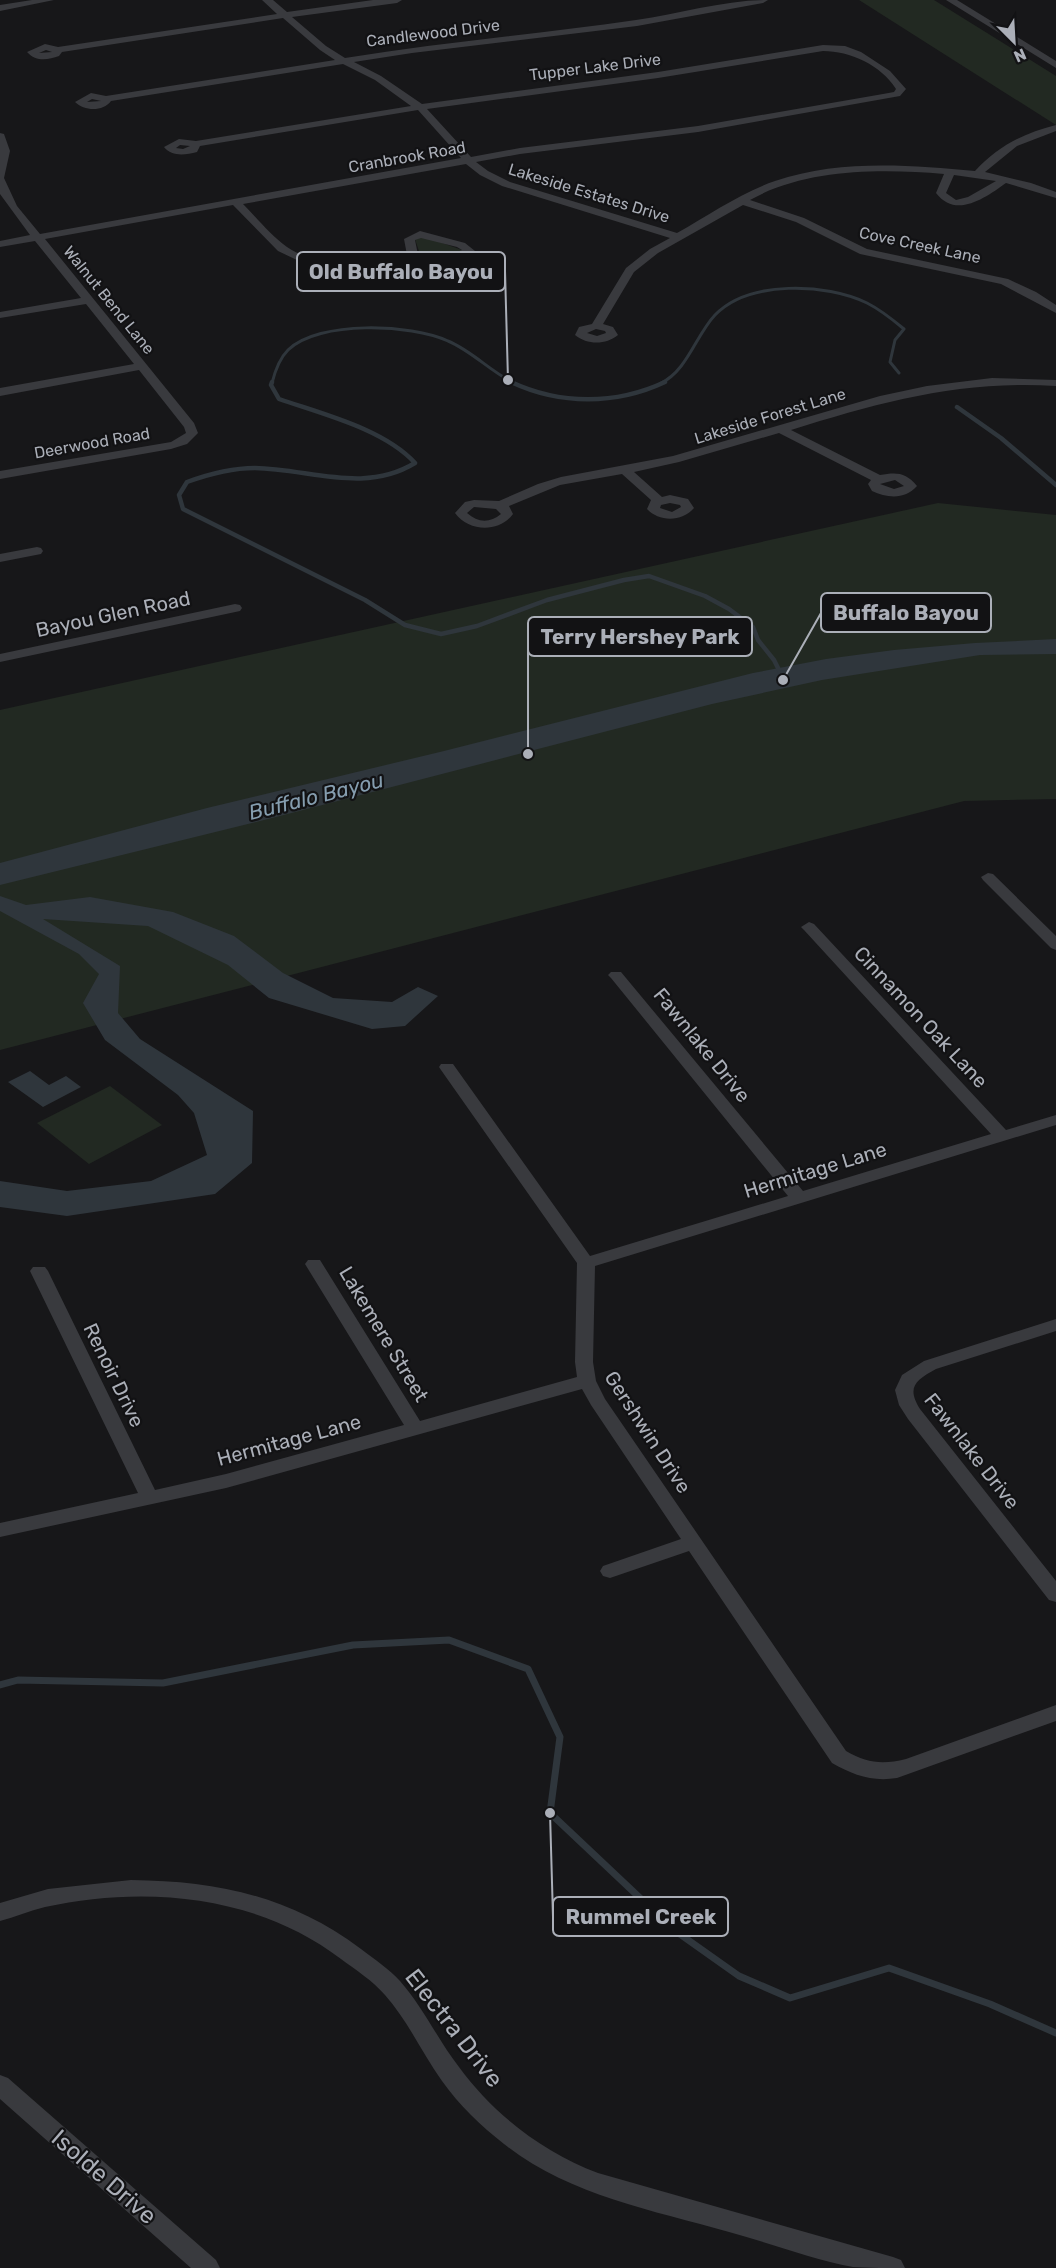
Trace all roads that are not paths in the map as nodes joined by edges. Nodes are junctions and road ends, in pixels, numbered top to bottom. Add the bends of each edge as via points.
1 (49, 0) edge
2 (267, 0) edge
3 (397, 0) edge
4 (763, 0) edge
5 (951, 0) edge
6 (0, 8) edge
7 (284, 15) junction
8 (58, 50) dead end
9 (342, 60) junction
10 (1056, 64) edge
11 (106, 99) dead end
12 (420, 107) junction
13 (820, 108) joint
14 (1056, 128) edge
15 (0, 136) edge
16 (196, 144) dead end
17 (469, 161) junction
18 (951, 171) junction
19 (978, 174) junction
20 (0, 178) edge
21 (1004, 180) junction
22 (1056, 195) edge
23 (742, 201) junction
24 (236, 202) junction
25 (37, 237) junction
26 (679, 237) junction
27 (0, 244) edge
28 (413, 258) junction
29 (89, 300) junction
30 (1056, 310) edge
31 (0, 315) edge
32 (596, 326) dead end
33 (142, 366) junction
34 (1056, 383) edge
35 (0, 392) edge
36 (780, 429) junction
37 (188, 438) joint
38 (625, 470) junction
39 (0, 475) edge
40 (878, 479) dead end
41 (659, 501) dead end
42 (499, 505) dead end
43 (37, 551) dead end
44 (0, 558) edge
45 (235, 608) dead end
46 (0, 658) edge
47 (988, 877) dead end
48 (809, 927) dead end
49 (1056, 945) edge
50 (616, 975) dead end
51 (447, 1067) dead end
52 (1056, 1120) edge
53 (1002, 1136) junction
54 (800, 1198) junction
55 (586, 1263) junction
56 (314, 1264) dead end
57 (39, 1272) dead end
58 (1056, 1325) edge
59 (587, 1381) junction
60 (415, 1428) junction
61 (150, 1498) junction
62 (0, 1530) edge
63 (694, 1542) junction
64 (610, 1571) dead end
65 (1056, 1595) edge
66 (1056, 1713) edge
67 (0, 1912) edge
68 (0, 2085) edge
69 (842, 2262) edge
70 (208, 2268) edge
71 (893, 2268) edge

1 - 6 street
2 - 7 street, Lakeside Estates Drive
3 - 7 street
4 - 9 street, Candlewood Drive via 637,23
5 - 10 street
7 - 8 street
7 - 9 street, Lakeside Estates Drive
9 - 11 street, Candlewood Drive
9 - 12 street, Lakeside Estates Drive via 378,78
12 - 13 street, Tupper Lake Drive via 823,48 840,48 859,55 900,84 897,94
12 - 16 street, Tupper Lake Drive
12 - 17 street, Lakeside Estates Drive
13 - 17 street, Cranbrook Road
14 - 19 street via 1017,141
15 - 20 street, Walnut Bend Lane via 5,156
17 - 24 street, Cranbrook Road
17 - 26 street, Lakeside Estates Drive via 506,184
18 - 19 street
18 - 21 street via 941,193 958,203 972,201
18 - 23 street via 836,171 779,183
19 - 21 street
20 - 25 street, Walnut Bend Lane via 13,207
21 - 22 street
23 - 26 street
23 - 30 street, Cove Creek Lane via 800,220 864,252 1004,282
24 - 25 street, Cranbrook Road
24 - 28 street via 279,246 302,258 340,262
25 - 27 street, Cranbrook Road
25 - 29 street, Walnut Bend Lane
26 - 32 street via 630,270
28 - 28 street via 455,256 470,251 420,234 409,239
29 - 31 street
29 - 33 street, Walnut Bend Lane
33 - 35 street
33 - 37 street, Walnut Bend Lane via 190,426 192,433
34 - 36 street, Lakeside Forest Lane via 970,383 838,411
36 - 38 street, Lakeside Forest Lane via 711,451
36 - 40 street
37 - 39 street, Deerwood Road via 178,444
38 - 41 street
38 - 42 street, Lakeside Forest Lane via 556,482
43 - 44 street
45 - 46 street, Bayou Glen Road
47 - 49 street
48 - 53 street, Cinnamon Oak Lane
50 - 54 street, Fawnlake Drive
51 - 55 street
52 - 53 street, Hermitage Lane
53 - 54 street, Hermitage Lane
54 - 55 street, Hermitage Lane
55 - 59 street, Gershwin Drive
56 - 60 street, Lakemere Street
57 - 61 street, Renoir Drive
58 - 65 street, Fawnlake Drive via 912,1374 904,1387 904,1400
59 - 60 street, Hermitage Lane
59 - 63 street, Gershwin Drive
60 - 61 street, Hermitage Lane
61 - 62 street, Hermitage Lane
63 - 64 street
63 - 66 street, Gershwin Drive via 829,1744 839,1757 858,1768 883,1773 908,1767
67 - 69 street, Electra Drive via 48,1898 135,1888 191,1890 245,1898 306,1923 345,1947 394,1990 453,2077 519,2142 554,2166 595,2183
68 - 70 street, Isolde Drive
69 - 71 street, Electra Drive

